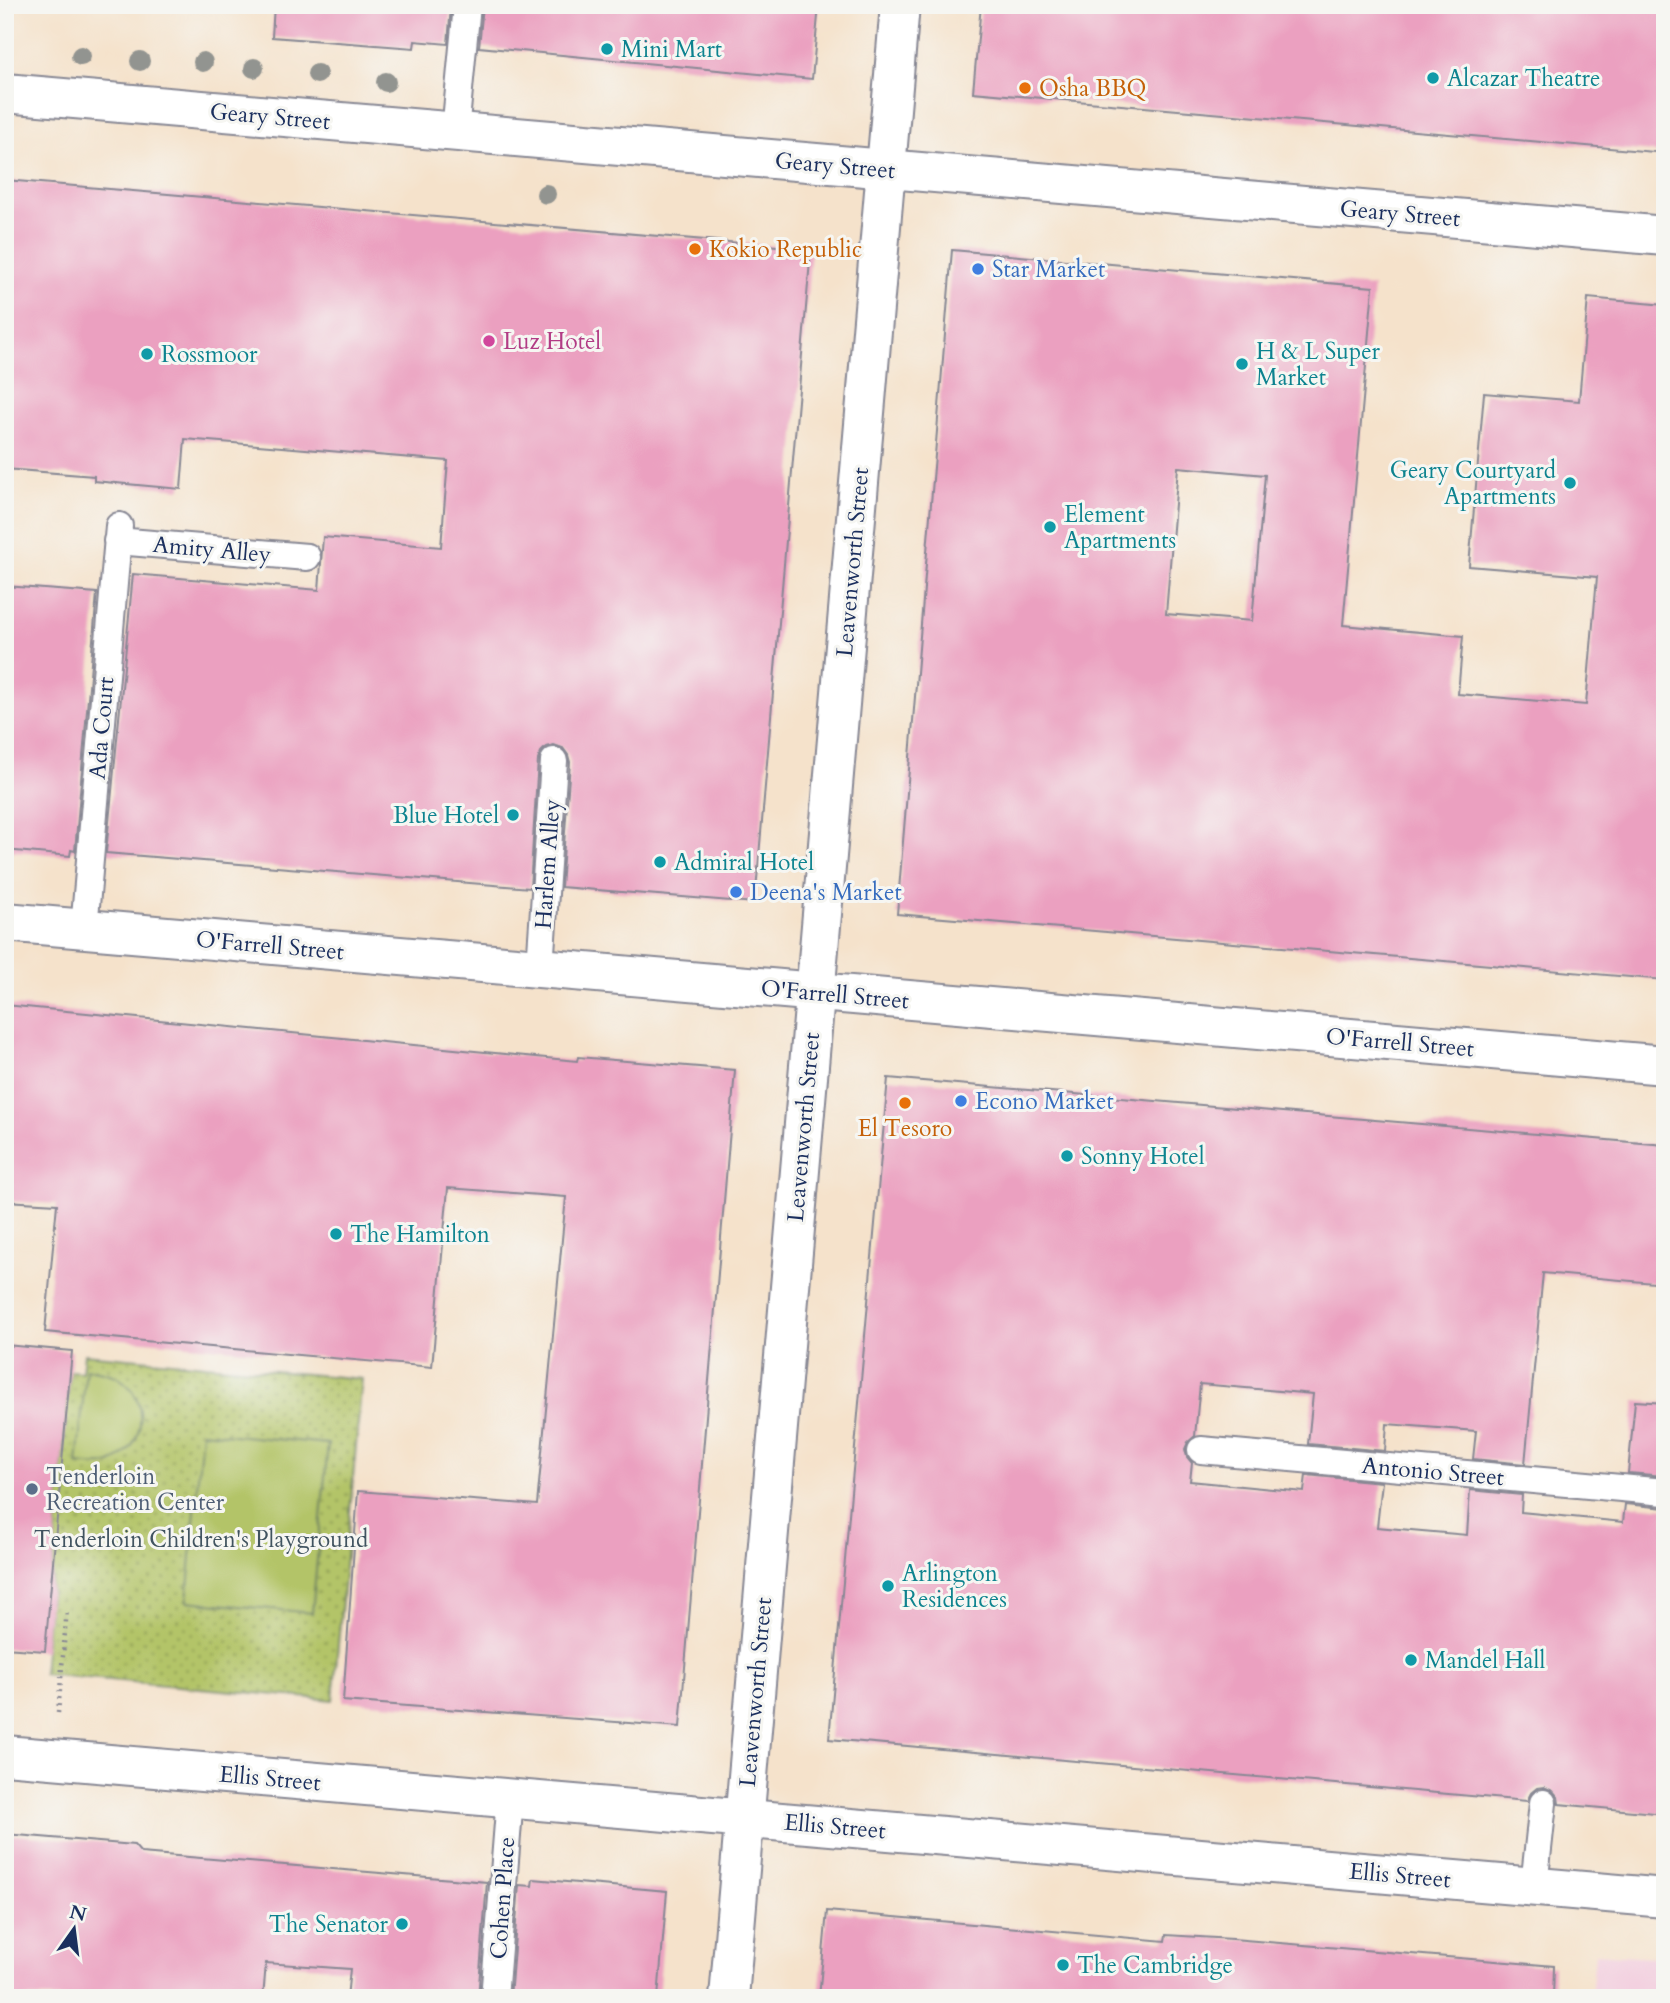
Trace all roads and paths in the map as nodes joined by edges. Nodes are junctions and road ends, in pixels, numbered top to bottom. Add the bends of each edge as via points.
1 (467, 5) edge
2 (900, 5) edge
3 (5, 93) edge
4 (455, 132) junction
5 (886, 169) junction
6 (1665, 236) edge
7 (118, 533) joint
8 (307, 557) dead end
9 (554, 761) dead end
10 (5, 922) edge
11 (84, 929) junction
12 (540, 967) junction
13 (815, 991) junction
14 (1665, 1065) edge
15 (1201, 1450) dead end
16 (1665, 1492) edge
17 (67, 1609) dead end
18 (5, 1755) edge
19 (54, 1759) junction
20 (510, 1798) junction
21 (1543, 1803) dead end
22 (744, 1819) junction
23 (1534, 1886) junction
24 (1665, 1898) edge
25 (494, 1998) edge
26 (729, 1998) edge

1 - 4 lane
2 - 5 street, Leavenworth Street
3 - 4 street, Geary Street
4 - 5 street, Geary Street
5 - 6 street, Geary Street
5 - 13 street, Leavenworth Street
7 - 8 lane, Amity Alley
7 - 11 lane, Ada Court
9 - 12 lane, Harlem Alley
10 - 11 street, O'Farrell Street
11 - 12 street, O'Farrell Street
12 - 13 street, O'Farrell Street
13 - 14 street, O'Farrell Street
13 - 22 street, Leavenworth Street
15 - 16 lane, Antonio Street
17 - 19 path
18 - 19 street, Ellis Street
19 - 20 street, Ellis Street
20 - 22 street, Ellis Street
20 - 25 lane, Cohen Place
21 - 23 lane
22 - 23 street, Ellis Street
22 - 26 street, Leavenworth Street
23 - 24 street, Ellis Street

